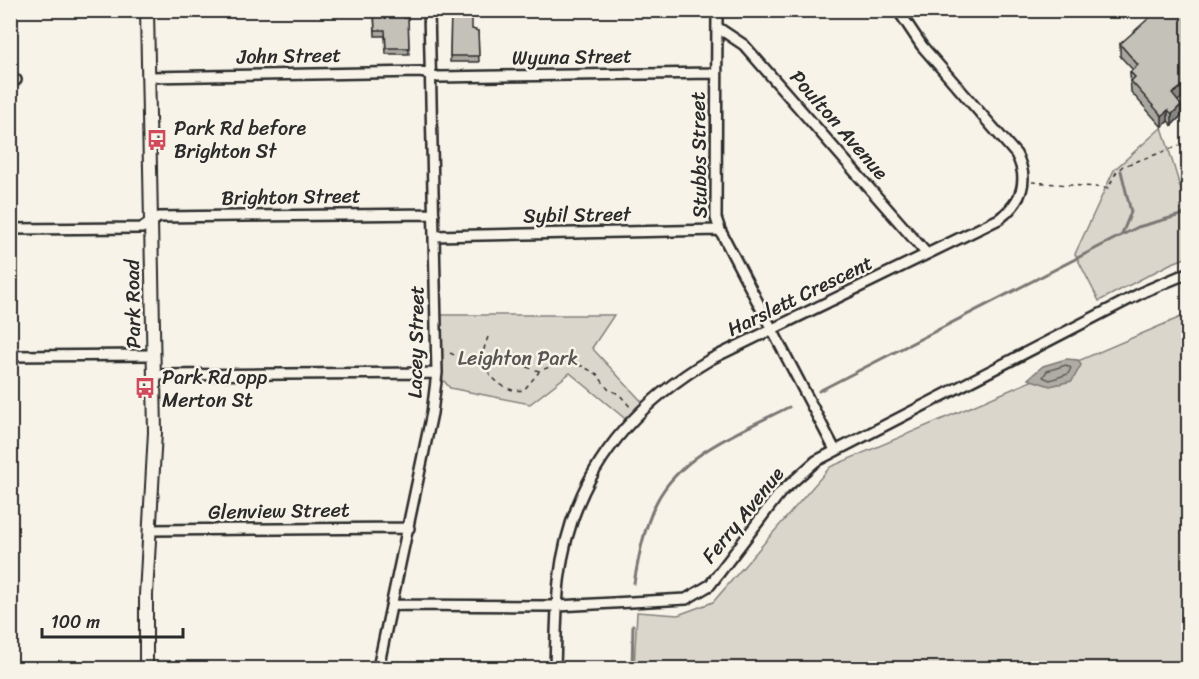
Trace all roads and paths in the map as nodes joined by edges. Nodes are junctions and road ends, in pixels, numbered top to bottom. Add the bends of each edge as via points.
1 (147, 10) edge
2 (429, 10) edge
3 (717, 10) edge
4 (897, 10) edge
5 (717, 27) junction
6 (716, 73) junction
7 (430, 75) junction
8 (148, 77) junction
9 (1188, 143) edge
10 (1024, 182) junction
11 (434, 213) junction
12 (150, 222) junction
13 (10, 229) edge
14 (720, 230) junction
15 (434, 236) junction
16 (927, 254) junction
17 (1188, 273) edge
18 (773, 329) junction
19 (488, 337) dead end
20 (450, 353) dead end
21 (153, 355) junction
22 (10, 357) edge
23 (484, 362) junction
24 (527, 367) dead end
25 (539, 371) junction
26 (437, 373) junction
27 (154, 375) junction
28 (637, 413) junction
29 (835, 450) junction
30 (409, 528) junction
31 (149, 530) junction
32 (392, 606) junction
33 (558, 606) junction
34 (146, 669) edge
35 (378, 669) edge
36 (555, 669) edge

1 - 8 main road, Park Road
2 - 7 street, Lacey Street
3 - 5 street, Stubbs Street
4 - 10 street via 921,46 1016,154
5 - 6 street, Stubbs Street
5 - 16 street, Poulton Avenue via 744,45
6 - 7 street, Wyuna Street
6 - 14 street, Stubbs Street via 716,206
7 - 8 street, John Street via 421,72
7 - 11 street, Lacey Street
8 - 12 main road, Park Road
9 - 10 path via 1123,166 1108,188
10 - 16 street, Harslett Crescent via 1022,193 1009,212
11 - 12 street, Brighton Street via 159,217
11 - 15 street, Lacey Street
12 - 13 street, Brighton Street via 142,228
12 - 21 main road, Park Road
14 - 15 street, Sybil Street
14 - 18 street, Stubbs Street
15 - 26 street, Lacey Street
16 - 18 street, Harslett Crescent
17 - 29 street, Ferry Avenue via 1145,291
18 - 28 street, Harslett Crescent via 690,371
18 - 29 street, Stubbs Street
19 - 23 path
20 - 23 path via 468,361
21 - 22 street
21 - 27 main road, Park Road
23 - 25 path via 495,379 512,390 524,390
24 - 25 path
25 - 28 path via 562,362 582,366 597,374 608,389 619,394
26 - 27 street
26 - 30 street, Lacey Street
27 - 31 main road, Park Road
28 - 33 street, Harslett Crescent via 601,460 575,512 563,557
29 - 33 street, Ferry Avenue via 792,480 718,576 698,593 666,602
30 - 31 street, Glenview Street
30 - 32 street, Lacey Street
31 - 34 main road, Park Road
32 - 33 street, Ferry Avenue
32 - 35 street, Lacey Street
33 - 36 street, Harslett Crescent

